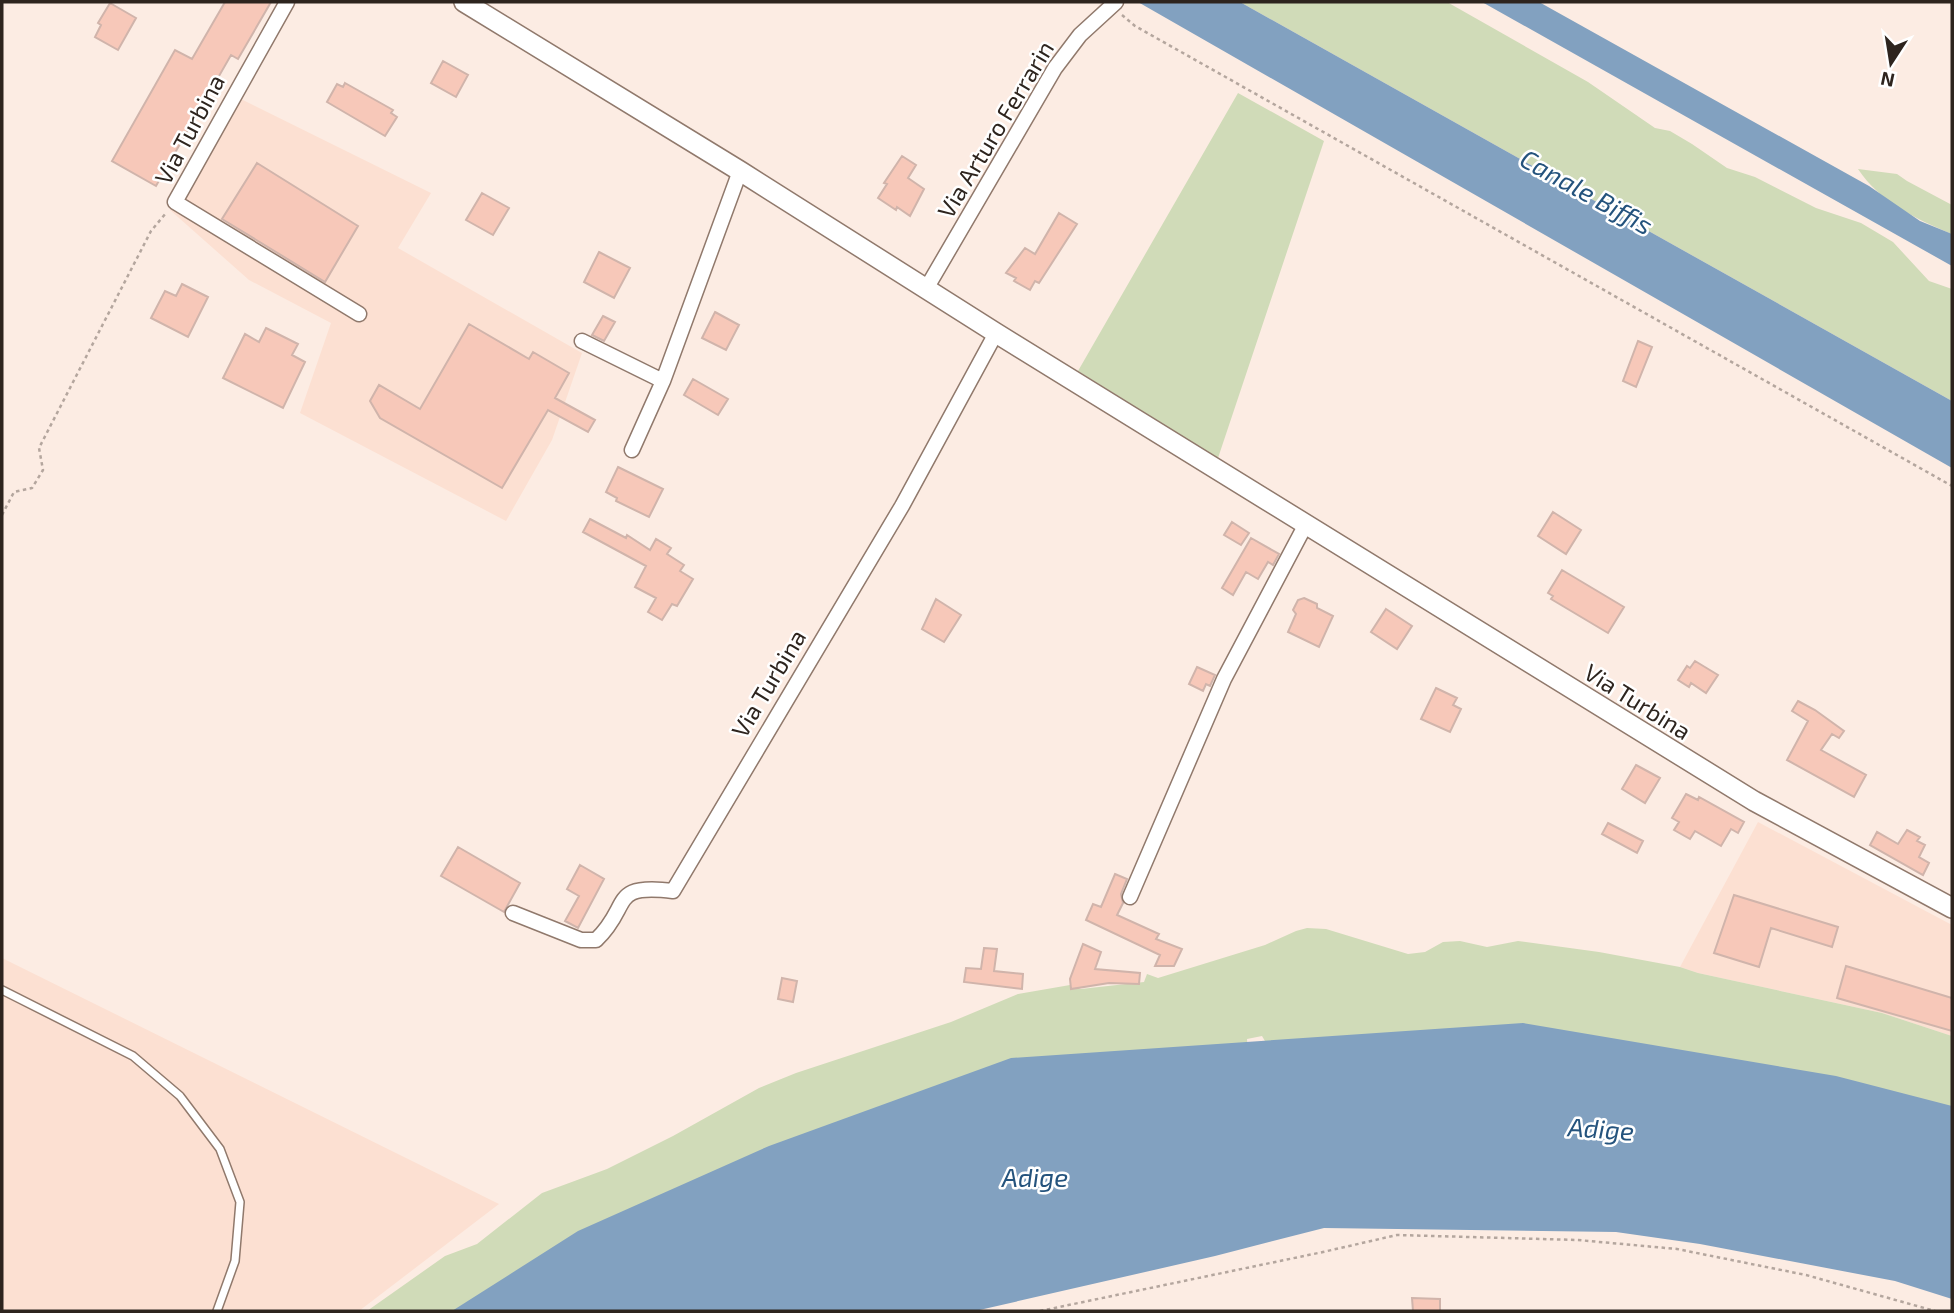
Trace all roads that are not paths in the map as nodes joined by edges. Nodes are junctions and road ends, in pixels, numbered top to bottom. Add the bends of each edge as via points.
1 (287, 2) edge
2 (464, 2) edge
3 (1114, 4) edge
4 (740, 171) junction
5 (926, 289) junction
6 (359, 314) dead end
7 (996, 334) junction
8 (582, 341) dead end
9 (663, 381) junction
10 (632, 450) dead end
11 (1306, 524) junction
12 (1130, 897) dead end
13 (1952, 908) edge
14 (513, 914) dead end
15 (2, 990) edge
16 (217, 1311) edge

1 - 6 street, Via Turbina via 175,202
2 - 4 street, Via Turbina
3 - 5 street, Via Arturo Ferrarin via 1080,35 1055,68
4 - 5 street, Via Turbina
4 - 9 street
5 - 7 street, Via Turbina
7 - 11 street, Via Turbina
7 - 14 street, Via Turbina via 902,506 673,891 637,890 626,896 606,932 596,940 581,940
8 - 9 street
9 - 10 street
11 - 12 street via 1223,679
11 - 13 street, Via Turbina via 1754,802
15 - 16 lane via 133,1056 180,1097 220,1149 240,1202 235,1261

